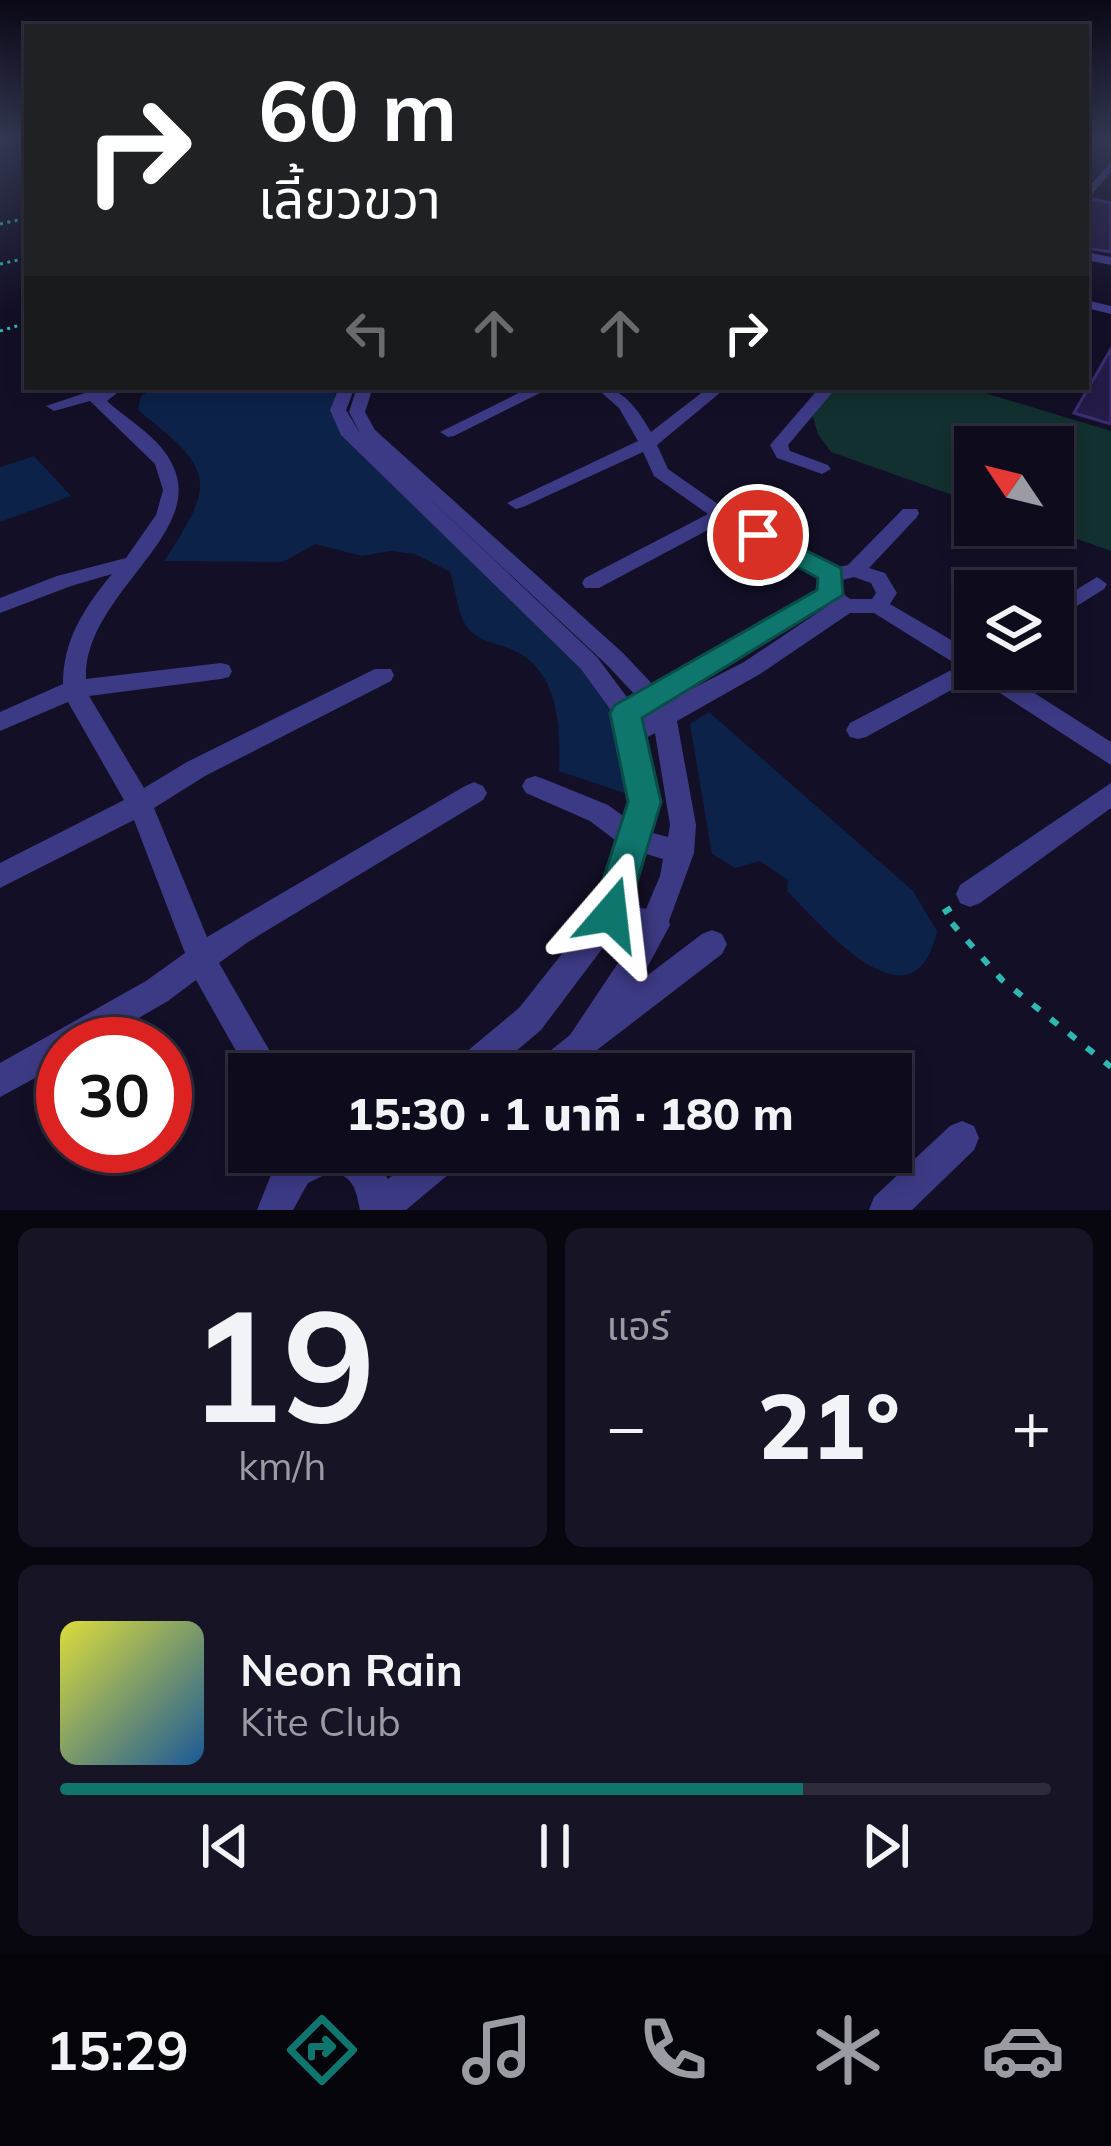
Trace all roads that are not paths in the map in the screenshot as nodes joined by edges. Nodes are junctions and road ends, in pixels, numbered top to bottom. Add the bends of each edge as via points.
1 (107, 390) edge
2 (112, 390) edge
3 (346, 390) edge
4 (364, 390) edge
5 (538, 390) edge
6 (607, 390) edge
7 (715, 390) edge
8 (826, 390) edge
9 (53, 406) dead end
10 (448, 432) dead end
11 (648, 443) junction
12 (822, 470) dead end
13 (516, 503) dead end
14 (910, 513) dead end
15 (721, 514) junction
16 (446, 516) junction
17 (133, 562) junction
18 (855, 569) junction
19 (592, 583) dead end
20 (1096, 584) dead end
21 (836, 592) junction
22 (1074, 599) edge
23 (0, 606) edge
24 (878, 606) junction
25 (954, 653) edge
26 (220, 670) dead end
27 (383, 675) dead end
28 (954, 679) edge
29 (75, 689) junction
30 (1012, 690) edge
31 (659, 710) junction
32 (0, 722) edge
33 (629, 724) junction
34 (858, 730) dead end
35 (1111, 755) edge
36 (536, 786) dead end
37 (473, 793) dead end
38 (1111, 794) edge
39 (140, 803) junction
40 (634, 839) junction
41 (681, 853) junction
42 (0, 876) edge
43 (970, 894) road end
44 (611, 914) junction
45 (656, 926) junction
46 (712, 944) dead end
47 (202, 959) junction
48 (111, 1017) edge
49 (580, 1046) junction
50 (255, 1053) edge
51 (489, 1053) edge
52 (572, 1053) edge
53 (36, 1060) edge
54 (0, 1081) edge
55 (962, 1138) dead end
56 (294, 1173) edge
57 (370, 1173) edge
58 (423, 1173) edge
59 (274, 1210) edge
60 (378, 1210) edge
61 (887, 1210) edge

1 - 9 street
2 - 17 street via 98,401 163,461 172,480 170,508
3 - 16 street via 338,410 346,431
4 - 16 street via 357,412 368,433
5 - 10 street
6 - 11 street
7 - 11 street
8 - 12 street via 778,445
11 - 13 street
11 - 15 street via 660,472
14 - 18 street
15 - 19 street
15 - 21 street
16 - 31 street
16 - 33 street via 590,663
17 - 23 street
17 - 29 street via 95,605 76,655
18 - 21 street
18 - 24 street via 878,578 887,593
20 - 22 street
21 - 24 street
21 - 31 street
24 - 25 street
26 - 29 street
27 - 39 street
28 - 34 street
29 - 32 street
29 - 39 street
30 - 35 street
31 - 33 street
31 - 41 street via 683,825
33 - 40 street via 644,802
36 - 40 street via 599,813
37 - 47 street
38 - 43 street
39 - 42 street
39 - 47 street
40 - 41 street
40 - 44 street
41 - 45 street
44 - 45 street
44 - 51 street via 530,1019
45 - 49 street
46 - 49 street
47 - 48 street
47 - 50 street
49 - 52 street
53 - 54 street
55 - 61 street
56 - 59 street
57 - 60 street
58 - 60 street

